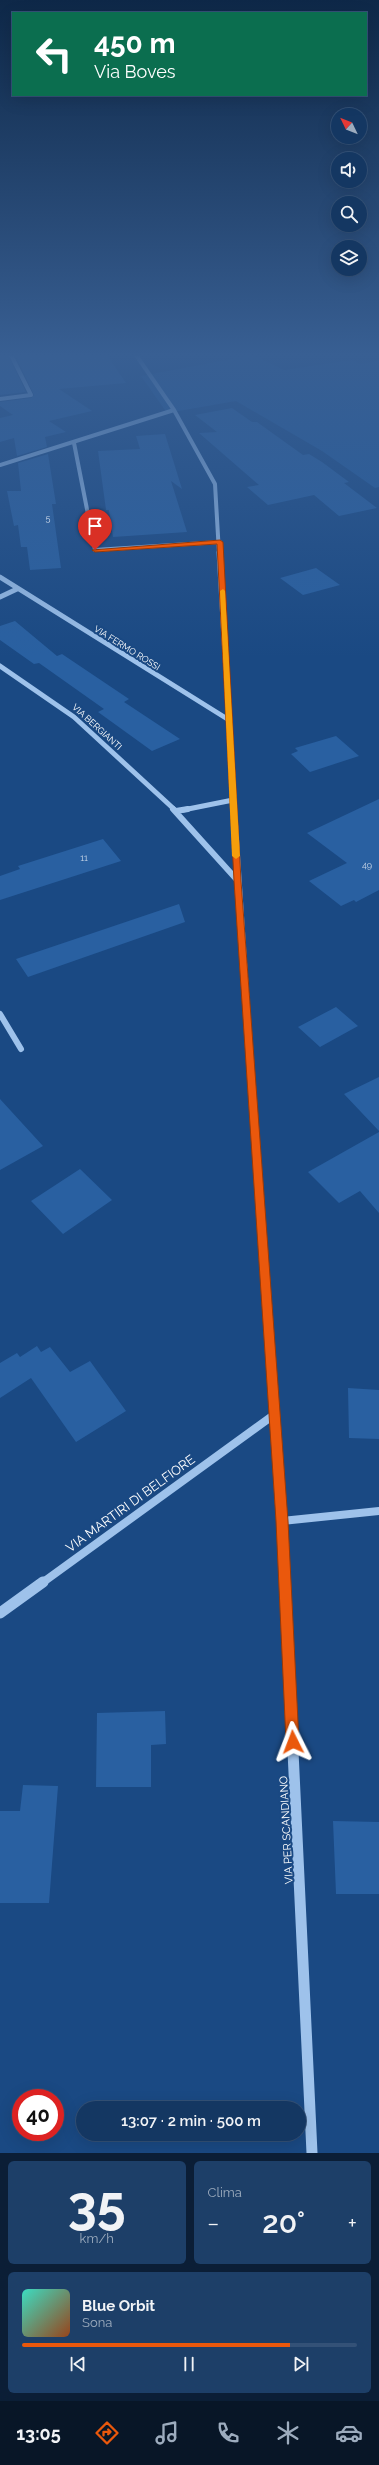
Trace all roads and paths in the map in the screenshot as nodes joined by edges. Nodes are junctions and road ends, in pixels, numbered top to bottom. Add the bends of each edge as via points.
1 (32, 455) edge
2 (76, 455) edge
3 (199, 455) edge
4 (0, 465) edge
5 (220, 542) junction
6 (0, 578) edge
7 (17, 589) junction
8 (0, 597) edge
9 (0, 666) edge
10 (229, 720) junction
11 (233, 800) junction
12 (176, 811) junction
13 (238, 881) junction
14 (0, 1014) edge
15 (22, 1049) dead end
16 (275, 1414) junction
17 (379, 1510) edge
18 (282, 1521) junction
19 (0, 1613) edge
20 (312, 2153) edge

1 - 4 street
2 - 5 street via 95,550
3 - 5 street, VIA PER SCANDIANO via 215,484
5 - 10 street, VIA PER SCANDIANO
6 - 7 street, VIA FERMO ROSSI
7 - 8 street
7 - 10 street, VIA FERMO ROSSI
9 - 12 street, VIA BERGIANTI via 74,717
10 - 11 street, VIA PER SCANDIANO
11 - 12 street
11 - 13 street, VIA PER SCANDIANO
12 - 13 street, VIA BERGIANTI
13 - 16 street, VIA PER SCANDIANO
14 - 15 street
16 - 18 street, VIA PER SCANDIANO
16 - 19 street, VIA MARTIRI DI BELFIORE
17 - 18 street
18 - 20 street, VIA PER SCANDIANO

